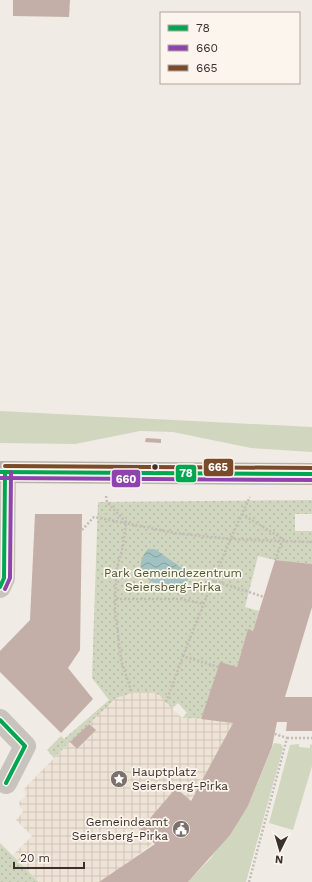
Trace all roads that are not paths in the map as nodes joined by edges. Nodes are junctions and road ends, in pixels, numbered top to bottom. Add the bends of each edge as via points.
1 (3, 472) edge
2 (312, 474) edge
3 (0, 587) edge
4 (0, 720) edge
5 (6, 783) dead end

1 - 2 main road
1 - 3 street via 4,578
4 - 5 street via 25,746

